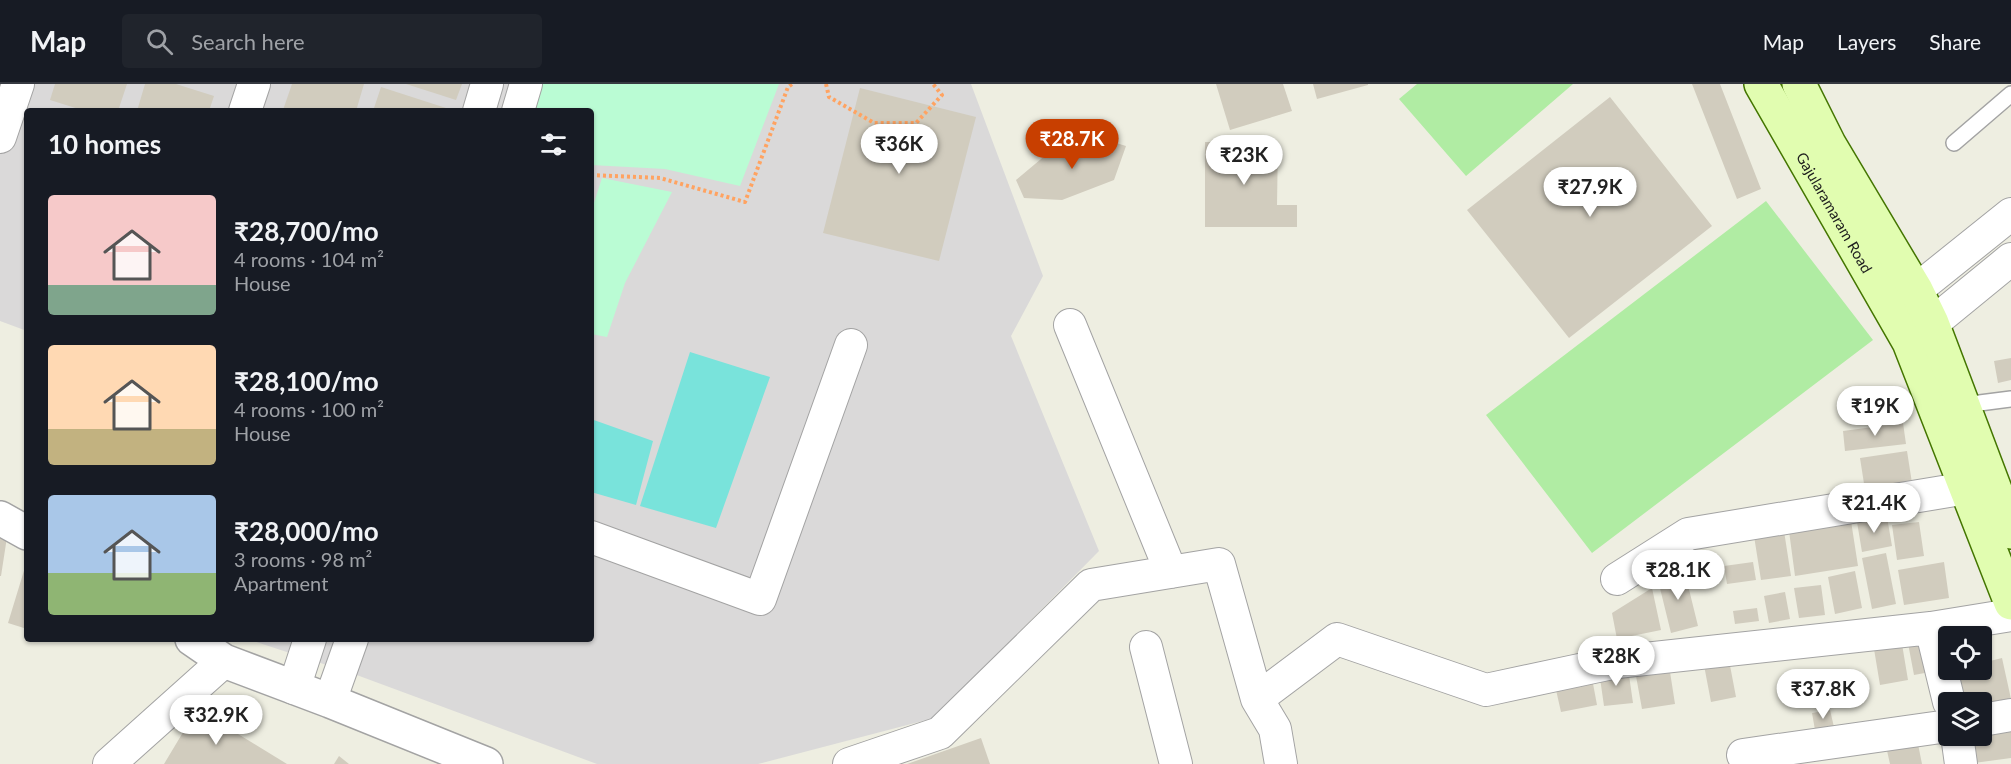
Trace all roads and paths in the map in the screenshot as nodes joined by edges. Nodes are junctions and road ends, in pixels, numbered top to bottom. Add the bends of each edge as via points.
1 (18, 84) edge
2 (254, 84) edge
3 (487, 84) edge
4 (526, 84) edge
5 (792, 84) edge
6 (826, 84) edge
7 (933, 84) edge
8 (1761, 84) edge
9 (1799, 84) edge
10 (2011, 94) edge
11 (246, 108) edge
12 (479, 108) edge
13 (519, 108) edge
14 (0, 137) edge
15 (1954, 143) dead end
16 (594, 175) edge
17 (2011, 214) edge
18 (2011, 259) edge
19 (1904, 300) junction
20 (1070, 325) dead end
21 (1921, 333) junction
22 (851, 345) dead end
23 (2011, 399) edge
24 (1964, 405) junction
25 (1966, 488) junction
26 (0, 518) edge
27 (24, 531) edge
28 (2011, 532) edge
29 (594, 538) edge
30 (1170, 572) junction
31 (1617, 579) dead end
32 (2011, 603) edge
33 (2011, 615) edge
34 (1931, 628) junction
35 (196, 642) edge
36 (309, 642) edge
37 (351, 642) edge
38 (1146, 647) dead end
39 (224, 661) junction
40 (294, 687) junction
41 (1947, 692) edge
42 (1257, 699) junction
43 (330, 701) junction
44 (2011, 715) edge
45 (1992, 718) edge
46 (1938, 727) edge
47 (1959, 746) edge
48 (1743, 755) dead end
49 (109, 764) edge
50 (486, 764) edge
51 (849, 764) edge
52 (1176, 764) edge
53 (1281, 764) edge
54 (1961, 764) edge

1 - 14 street
2 - 11 street
3 - 12 street
4 - 13 street
5 - 16 path via 745,202 660,178
6 - 7 path via 829,97 874,123 916,123 942,95
8 - 19 main road, Gajularamaram Road
9 - 19 main road
10 - 15 lane
17 - 19 street
18 - 21 street
19 - 21 main road
20 - 30 street
21 - 24 main road
21 - 25 main road
22 - 29 street via 760,599
23 - 24 lane
24 - 28 main road
25 - 31 street via 1688,534
25 - 32 main road
26 - 27 street
30 - 42 street via 1219,564
30 - 51 street via 1092,585 940,733
33 - 34 street
34 - 41 street
34 - 42 street via 1617,662 1486,690 1337,639
35 - 39 street
36 - 40 street
37 - 43 street
38 - 52 street
39 - 40 street
39 - 49 street
40 - 43 street
42 - 53 street via 1275,729
43 - 50 street
44 - 45 street
46 - 48 street
47 - 54 street

